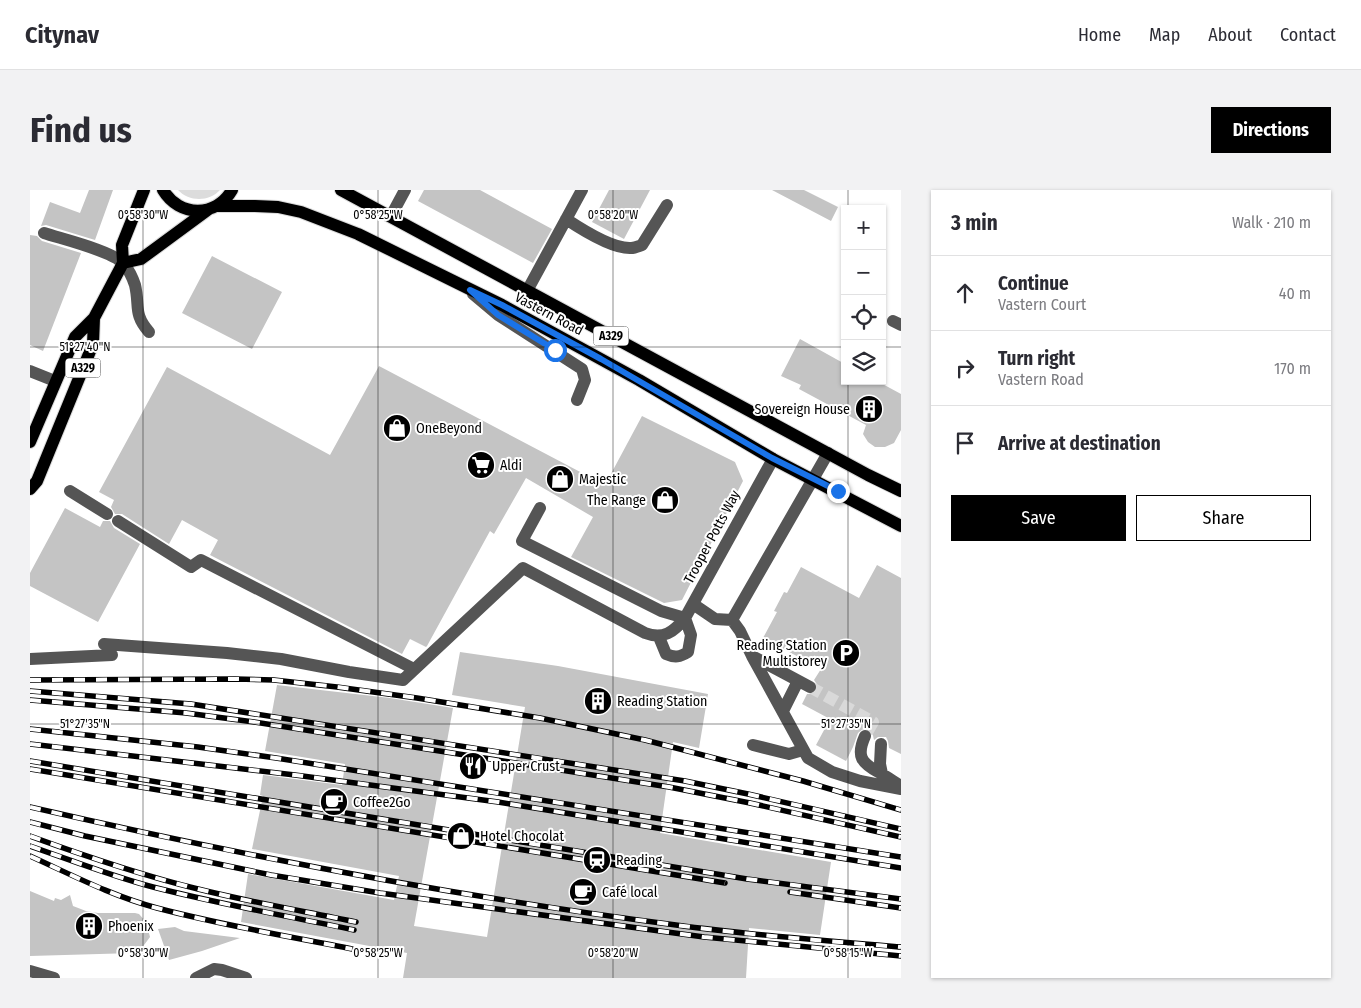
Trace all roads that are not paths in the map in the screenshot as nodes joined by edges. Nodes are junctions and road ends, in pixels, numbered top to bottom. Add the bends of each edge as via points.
1 (144, 190) edge
2 (163, 190) edge
3 (232, 190) edge
4 (341, 190) edge
5 (405, 190) edge
6 (582, 190) edge
7 (667, 204) dead end
8 (213, 208) junction
9 (391, 216) junction
10 (566, 219) junction
11 (44, 233) dead end
12 (123, 263) junction
13 (470, 290) junction
14 (527, 291) junction
15 (94, 318) junction
16 (149, 332) dead end
17 (30, 371) edge
18 (55, 381) junction
19 (577, 400) dead end
20 (30, 442) edge
21 (828, 453) junction
22 (772, 458) junction
23 (814, 479) junction
24 (30, 488) edge
25 (70, 490) dead end
26 (901, 491) edge
27 (540, 508) dead end
28 (901, 526) edge
29 (693, 604) junction
30 (685, 618) junction
31 (732, 620) junction
32 (659, 637) junction
33 (104, 644) dead end
34 (112, 655) dead end
35 (752, 656) junction
36 (30, 659) edge
37 (414, 669) junction
38 (798, 681) junction
39 (810, 687) tunnel mouth
40 (783, 712) junction
41 (753, 745) dead end
42 (803, 750) junction
43 (882, 774) junction
44 (901, 787) edge
45 (30, 971) edge
46 (231, 975) edge
47 (200, 977) edge
48 (54, 978) edge
49 (246, 978) edge

1 - 12 main road, A329 via 122,246
2 - 8 main road, Vastern Road via 174,204 184,209
3 - 8 main road
4 - 9 main road, Vastern Road / A329
5 - 9 street
6 - 10 street
7 - 10 street via 642,246 632,248 623,248 587,233
8 - 12 main road via 141,259
8 - 13 main road, Vastern Road / A329 via 278,208 316,217 358,234
9 - 14 main road, Vastern Road / A329
10 - 14 street
11 - 12 street via 107,254
12 - 15 main road, A329
12 - 16 street via 135,283 141,323
13 - 19 street via 498,315 582,369 585,380
13 - 22 main road, Vastern Road / A329 via 639,380
14 - 21 main road, Vastern Road / A329
15 - 18 main road, A329 via 75,337
15 - 24 main road, A329 via 93,344 38,481
17 - 18 street
18 - 20 main road, A329
21 - 23 street
21 - 26 main road, Vastern Road / A329
22 - 23 main road, Vastern Road / A329
22 - 29 street, Trooper Potts Way
23 - 28 main road, Vastern Road / A329
23 - 31 street
25 - 37 street via 191,567 201,560
27 - 30 street via 522,541 661,611
29 - 30 street
29 - 31 street, Trooper Potts Way via 715,619
30 - 32 street via 677,629
30 - 32 street via 691,635 688,652 673,657 666,654
31 - 35 street
32 - 37 street via 645,633 523,568
33 - 37 street via 281,659 403,680
34 - 36 street
35 - 38 street
35 - 40 street
38 - 39 street
38 - 40 street
40 - 42 street
41 - 42 street via 789,754
42 - 44 street via 808,758 832,772 860,781
43 - 43 street via 864,762 861,746 877,745
43 - 44 street
45 - 48 street
46 - 47 street via 214,969
46 - 49 street

